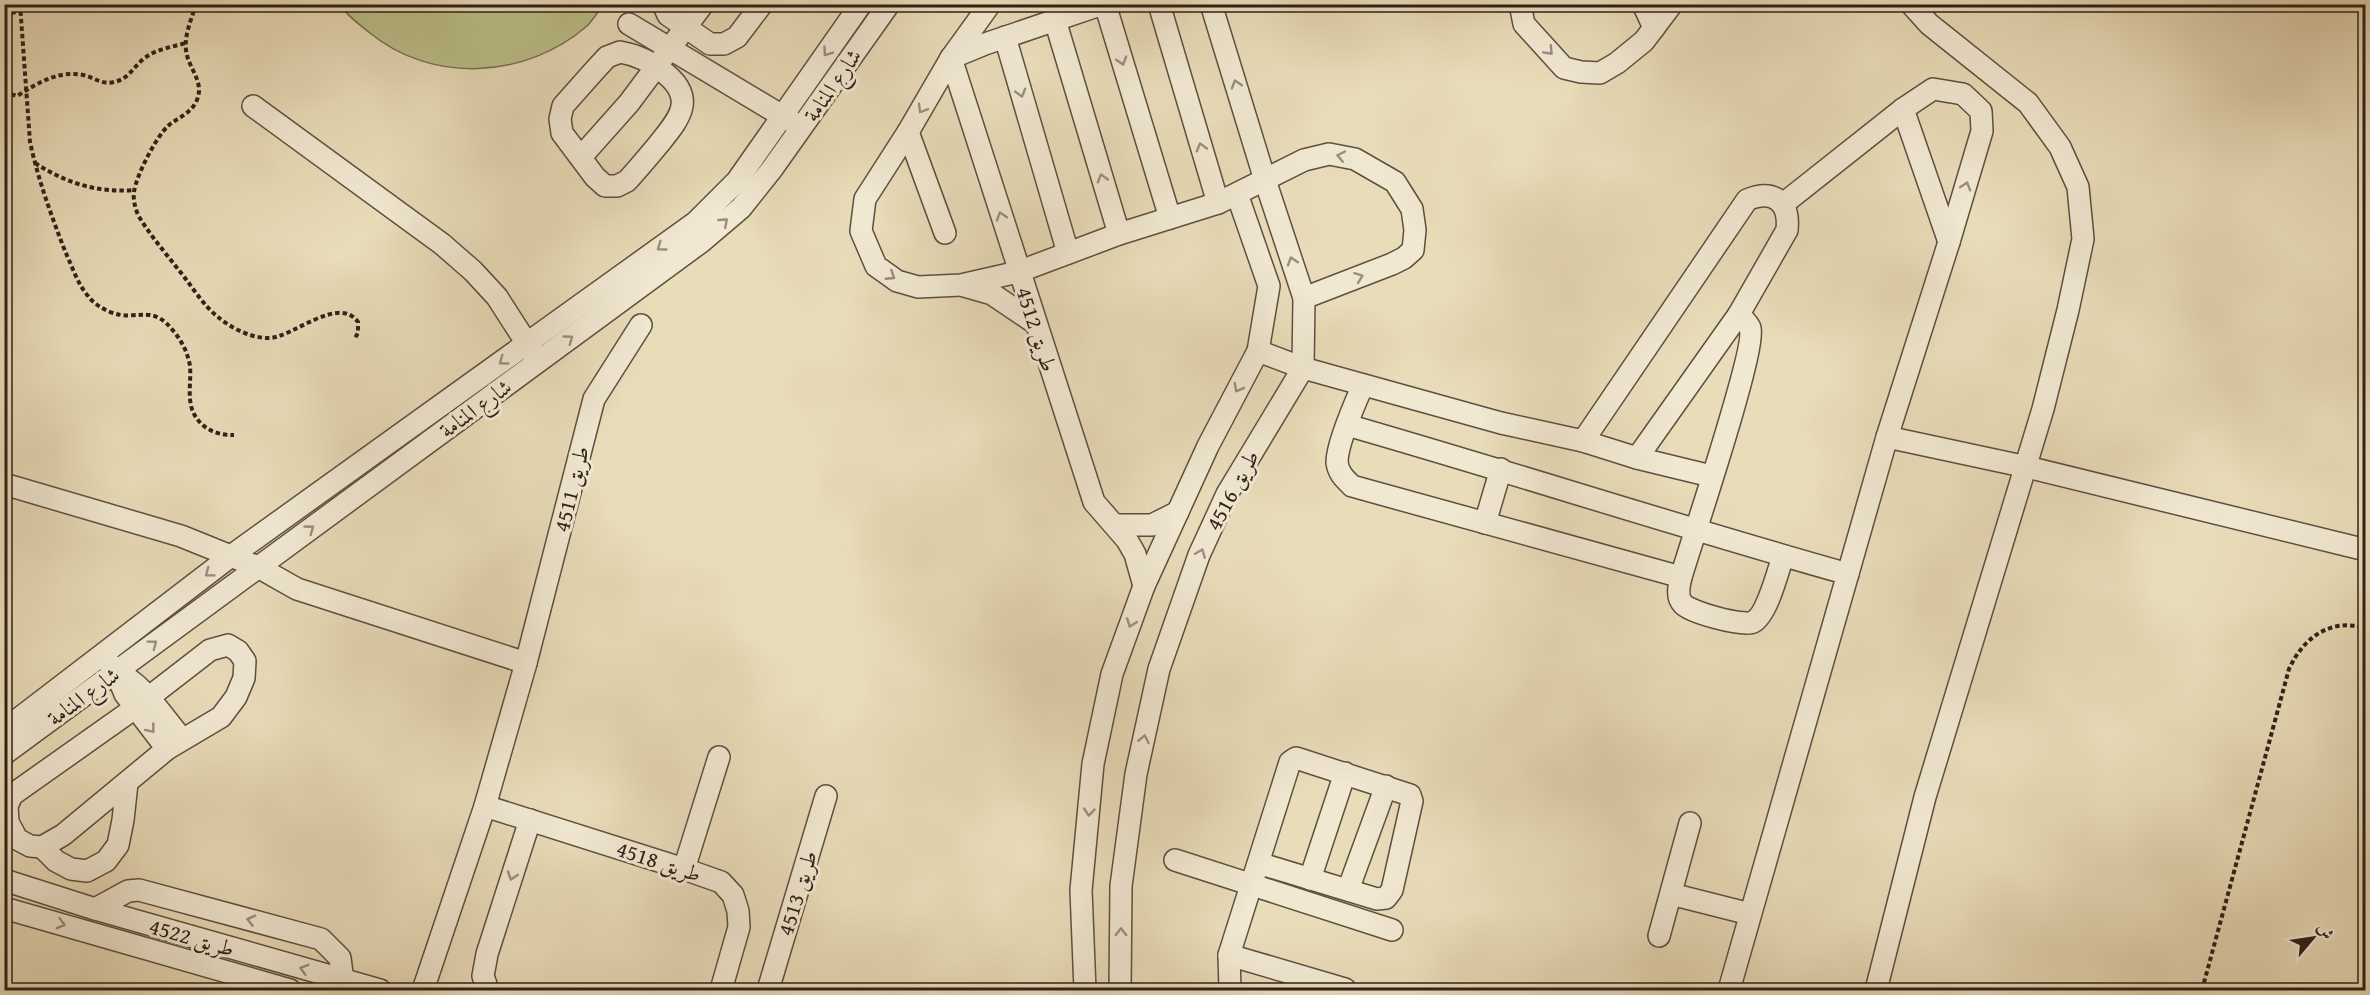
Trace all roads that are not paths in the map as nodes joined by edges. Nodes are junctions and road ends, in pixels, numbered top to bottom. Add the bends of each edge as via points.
1 (663, 4) edge
2 (703, 4) edge
3 (762, 4) edge
4 (861, 4) edge
5 (889, 4) edge
6 (990, 4) edge
7 (1159, 4) edge
8 (1211, 4) edge
9 (1526, 4) edge
10 (1643, 4) edge
11 (1672, 4) edge
12 (1911, 4) edge
13 (1094, 6) edge
14 (1055, 21) junction
15 (629, 24) dead end
16 (685, 28) junction
17 (1654, 28) junction
18 (1005, 37) junction
19 (670, 49) junction
20 (951, 58) junction
21 (657, 66) junction
22 (253, 106) dead end
23 (1903, 109) junction
24 (783, 116) junction
25 (802, 128) junction
26 (908, 132) junction
27 (581, 157) junction
28 (1265, 180) junction
29 (1228, 199) junction
30 (1783, 204) junction
31 (1170, 218) junction
32 (945, 233) dead end
33 (1119, 234) junction
34 (1949, 242) junction
35 (1068, 253) junction
36 (1018, 272) junction
37 (961, 285) junction
38 (1304, 298) junction
39 (1739, 314) junction
40 (1035, 324) junction
41 (641, 325) dead end
42 (527, 343) junction
43 (1258, 351) junction
44 (538, 362) junction
45 (1303, 368) junction
46 (1362, 385) junction
47 (1347, 424) junction
48 (1887, 437) junction
49 (1583, 441) junction
50 (1637, 458) junction
51 (2027, 467) junction
52 (1501, 469) junction
53 (1711, 476) junction
54 (4, 484) edge
55 (1178, 512) junction
56 (1485, 523) junction
57 (1114, 525) junction
58 (1695, 531) junction
59 (2366, 550) edge
60 (231, 556) junction
61 (1783, 556) junction
62 (258, 567) junction
63 (1848, 574) junction
64 (1681, 577) junction
65 (1144, 586) junction
66 (102, 655) junction
67 (526, 663) junction
68 (116, 672) junction
69 (141, 702) junction
70 (4, 730) edge
71 (175, 744) junction
72 (4, 754) edge
73 (719, 757) dead end
74 (1345, 773) junction
75 (127, 783) junction
76 (1386, 786) junction
77 (826, 796) dead end
78 (485, 807) junction
79 (530, 820) junction
80 (1690, 823) dead end
81 (42, 847) junction
82 (1175, 860) dead end
83 (1258, 863) junction
84 (684, 869) junction
85 (1310, 879) junction
86 (4, 880) edge
87 (1252, 885) junction
88 (1348, 890) junction
89 (1671, 894) junction
90 (4, 908) edge
91 (95, 909) junction
92 (1750, 915) junction
93 (1392, 930) dead end
94 (1659, 936) dead end
95 (1229, 955) junction
96 (342, 981) junction
97 (1345, 989) dead end
98 (290, 990) edge
99 (380, 990) edge
100 (423, 990) edge
101 (488, 990) edge
102 (722, 990) edge
103 (768, 990) edge
104 (1085, 990) edge
105 (1120, 990) edge
106 (1230, 990) edge
107 (1729, 990) edge
108 (1876, 990) edge

1 - 16 street via 668,15
2 - 16 street
3 - 16 street via 737,37 724,44 710,44
4 -> 24 street, شارع المنامة
5 - 25 street, شارع المنامة
6 - 20 street, طريق 4512
29 -> 7 street, طريق 4516
28 -> 8 street
9 -> 17 street via 1521,9 1524,24 1564,68 1581,72 1599,74
10 - 17 street
11 - 17 street
12 - 51 street via 1929,24 2028,103 2060,147 2078,187 2083,239
13 - 14 street
13 -> 31 street
14 - 18 street
33 -> 14 street
15 - 19 street
16 - 19 street
18 - 20 street
18 -> 35 street
19 - 21 street
19 - 24 street
20 -> 26 street, طريق 4512
36 -> 20 street
21 - 27 street
21 - 27 street via 633,54 620,52 607,57 563,106 562,133
21 - 27 street via 677,83 682,109 677,122 642,164 627,181 604,186
22 - 42 street via 442,244 497,297
23 - 30 street
23 - 34 street
34 -> 23 street via 1982,131 1981,111 1964,94 1934,89
24 - 25 street
24 -> 42 street, شارع المنامة via 736,181 696,222
44 -> 25 street, شارع المنامة via 741,208
26 - 32 street
26 -> 37 street, طريق 4512 via 865,199 861,231 876,266 897,281 918,287
28 - 29 street
38 -> 28 street
38 -> 28 street via 1404,258 1413,250 1412,209 1395,182 1355,159 1338,155 1304,160
29 - 31 street
29 - 43 street, طريق 4516 via 1269,286
30 - 39 street via 1787,230
30 - 49 street via 1773,196 1759,195 1747,200
31 - 33 street
33 - 35 street
34 - 48 street
35 - 36 street
36 - 37 street, طريق 4512
36 - 40 street, طريق 4512
37 - 40 street via 992,294
38 - 45 street
39 - 50 street
39 - 53 street via 1750,327 1750,341
40 - 57 street, طريق 4512 via 1094,502
41 - 67 street, طريق 4511 via 594,399
42 - 44 street
42 -> 60 street, شارع المنامة
43 - 45 street
43 -> 55 street, طريق 4516
62 -> 44 street, شارع المنامة
45 - 46 street
105 -> 45 street, طريق 4516 via 1121,886 1137,774 1160,669 1199,555 1227,494
46 - 47 street
46 - 49 street
47 - 52 street
47 - 56 street via 1337,462 1341,475 1352,486
48 - 51 street
48 - 63 street
49 - 50 street
50 - 53 street
51 - 59 street
51 - 108 street via 1925,797
52 - 56 street
52 - 58 street
53 - 58 street
54 - 60 street via 182,536
55 - 57 street via 1152,525
55 - 65 street, طريق 4516
56 - 64 street
57 - 65 street, طريق 4512 via 1135,554
58 - 61 street
58 - 64 street
60 - 62 street
60 -> 66 street, شارع المنامة
61 - 63 street
61 - 64 street via 1762,615 1754,622 1743,624 1691,609 1678,594
62 - 67 street via 297,589
68 -> 62 street, شارع المنامة
63 - 92 street
65 -> 104 street, طريق 4516 via 1112,674 1093,764 1081,890
66 - 68 street
66 - 70 street, شارع المنامة
67 - 78 street, طريق 4511
68 - 69 street via 135,683
68 - 72 street, شارع المنامة
69 - 71 street
69 - 71 street via 210,650 228,645 238,651 245,661 244,678 236,697 221,717
69 - 81 street via 12,795 8,822 17,839
71 - 75 street
73 - 84 street
74 - 76 street
74 - 83 street via 1296,758 1290,762
74 - 85 street
75 - 81 street via 63,835
75 - 81 street via 118,845 106,861 87,871 71,869
76 - 88 street
76 - 88 street via 1410,795 1412,801 1392,890 1386,898 1377,899
77 - 103 street, طريق 4513
78 - 79 street, طريق 4518
78 - 100 street, طريق 4511
79 - 84 street, طريق 4518
79 -> 101 street via 487,954 483,976
80 - 89 street
82 - 87 street
83 - 85 street
83 - 87 street
84 - 102 street, طريق 4518 via 721,882 733,895 738,910 739,927
85 - 88 street
86 - 91 street, طريق 4522
87 - 93 street
87 - 95 street
89 - 92 street
89 - 94 street
90 -> 98 street, طريق 4522
96 -> 91 street, طريق 4522
96 -> 91 street via 340,958 321,939 139,890 128,891
92 - 107 street
95 - 97 street
95 - 106 street
96 - 99 street, طريق 4522

